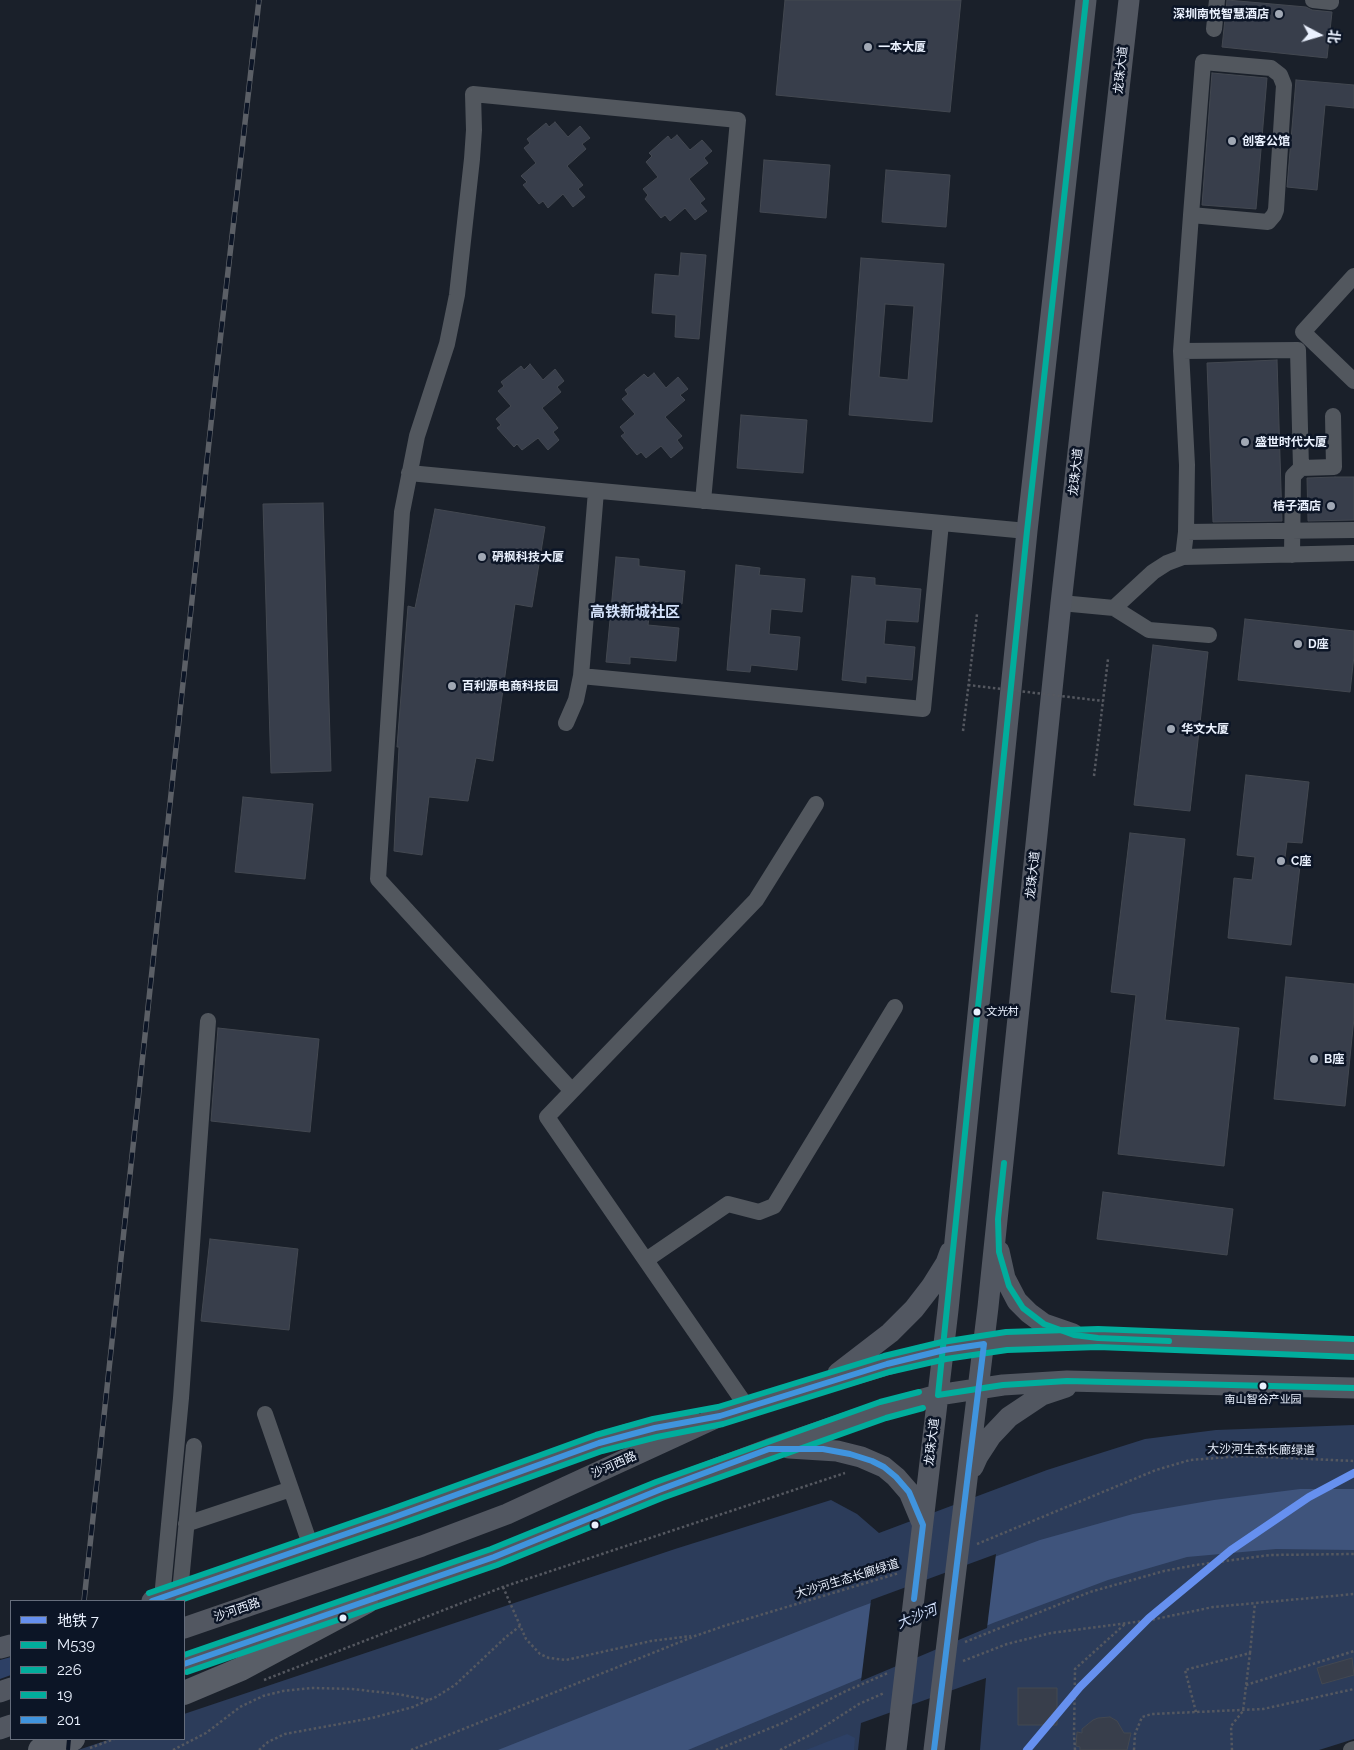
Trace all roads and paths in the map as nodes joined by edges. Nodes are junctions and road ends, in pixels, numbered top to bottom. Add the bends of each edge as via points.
1 (1086, 0) edge
2 (1129, 0) edge
3 (1217, 0) edge
4 (1313, 0) edge
5 (1331, 0) edge
6 (1214, 29) dead end
7 (1190, 215) junction
8 (1354, 276) edge
9 (1181, 351) junction
10 (1354, 381) edge
11 (1334, 416) dead end
12 (1301, 468) junction
13 (409, 473) junction
14 (596, 491) junction
15 (703, 501) junction
16 (941, 523) junction
17 (1292, 530) junction
18 (1354, 530) edge
19 (1027, 531) junction
20 (1186, 532) junction
21 (1354, 553) edge
22 (1292, 554) junction
23 (1183, 557) junction
24 (1061, 603) junction
25 (1114, 608) junction
26 (977, 614) dead end
27 (1209, 635) dead end
28 (1108, 659) dead end
29 (581, 676) junction
30 (968, 686) junction
31 (1103, 701) junction
32 (566, 723) dead end
33 (963, 731) dead end
34 (1094, 776) dead end
35 (816, 804) dead end
36 (895, 1007) dead end
37 (208, 1020) dead end
38 (572, 1091) junction
39 (998, 1219) junction
40 (956, 1238) junction
41 (646, 1260) junction
42 (1098, 1338) junction
43 (984, 1344) junction
44 (1354, 1348) edge
45 (944, 1350) junction
46 (1089, 1381) junction
47 (815, 1386) junction
48 (978, 1388) junction
49 (1354, 1388) edge
50 (938, 1396) junction
51 (747, 1407) junction
52 (265, 1414) dead end
53 (720, 1416) junction
54 (194, 1446) dead end
55 (769, 1449) junction
56 (1354, 1461) edge
57 (850, 1472) dead end
58 (967, 1482) junction
59 (291, 1489) junction
60 (186, 1524) junction
61 (923, 1525) junction
62 (974, 1545) dead end
63 (311, 1547) junction
64 (1354, 1554) edge
65 (902, 1572) dead end
66 (503, 1587) junction
67 (1354, 1594) edge
68 (164, 1597) edge
69 (366, 1602) junction
70 (1255, 1603) junction
71 (1125, 1624) junction
72 (520, 1626) junction
73 (185, 1628) edge
74 (695, 1636) junction
75 (964, 1642) dead end
76 (1354, 1651) edge
77 (1250, 1653) junction
78 (958, 1663) dead end
79 (185, 1664) edge
80 (892, 1671) dead end
81 (257, 1683) dead end
82 (1246, 1685) junction
83 (1354, 1689) edge
84 (886, 1692) dead end
85 (185, 1693) edge
86 (429, 1700) junction
87 (1243, 1711) junction
88 (1196, 1712) junction
89 (70, 1740) edge
90 (111, 1740) edge
91 (40, 1750) edge
92 (85, 1750) edge
93 (173, 1750) edge
94 (259, 1750) edge
95 (411, 1750) edge
96 (716, 1750) edge
97 (780, 1750) edge
98 (896, 1750) edge
99 (934, 1750) edge
100 (1075, 1750) edge
101 (1134, 1750) edge
102 (1232, 1750) edge

1 - 19 main road, 龙珠大道
2 - 24 main road, 龙珠大道
3 - 6 street
4 - 5 street
7 - 7 street via 1268,222 1274,215 1284,85 1280,75 1271,68 1203,62
7 - 9 street
8 - 10 street via 1303,332
9 - 12 street via 1298,350
9 - 20 street via 1187,465
11 - 12 street via 1334,467
12 - 17 street via 1293,476
13 - 14 street
13 - 15 street via 423,413 447,344 457,296 472,159 473,94 738,120
13 - 38 street via 400,534 378,879
14 - 15 street
14 - 29 street
15 - 16 street
16 - 19 street
16 - 29 street via 923,709
17 - 18 street
17 - 20 street
17 - 22 street
19 - 40 main road, 龙珠大道
20 - 23 street
21 - 22 street
22 - 23 street
23 - 25 street via 1153,572
24 - 25 street
24 - 39 main road, 龙珠大道
25 - 27 street via 1149,630
26 - 30 path
28 - 31 path
29 - 32 street via 576,700
30 - 31 path, bridge
30 - 33 path
31 - 34 path
35 - 38 street via 756,900
36 - 41 street via 774,1206 759,1212 728,1204
37 - 68 street
38 - 41 street via 547,1117
39 - 42 main road via 1003,1269 1018,1301 1036,1319 1054,1328
39 - 43 main road, 龙珠大道
40 - 45 main road, 龙珠大道
40 - 47 main road via 931,1287 900,1323 851,1364
41 - 51 street
42 - 43 main road, 沙河西路
42 - 44 main road, 沙河西路
43 - 45 main road, 沙河西路
43 - 48 main road, 龙珠大道
45 - 47 main road, 沙河西路
45 - 50 main road, 龙珠大道
46 - 48 main road
46 - 49 main road
46 - 58 main road via 1042,1395 1008,1418 978,1456
47 - 51 main road, 沙河西路
48 - 50 main road
48 - 58 main road, 龙珠大道
50 - 55 main road via 883,1410
50 - 61 main road, 龙珠大道
51 - 53 main road, 沙河西路
52 - 59 street
53 - 63 main road via 599,1442
53 - 73 main road, 沙河西路 via 506,1514
54 - 60 street
55 - 61 main road via 823,1449 872,1461 896,1477 909,1492
55 - 69 main road via 494,1558
56 - 62 path, 大沙河生态长廊绿道 via 1243,1456 1190,1460 1156,1470
57 - 66 path
58 - 99 main road, 龙珠大道
59 - 60 street
59 - 63 street
60 - 68 street
61 - 98 main road, 龙珠大道
63 - 68 main road
64 - 75 path via 1270,1555 1164,1571 1090,1592
65 - 74 path, 大沙河生态长廊绿道
66 - 72 path
66 - 81 path
67 - 70 path
69 - 79 main road
69 - 85 highway via 241,1669
70 - 71 path
70 - 77 path
71 - 78 path via 1030,1637
71 - 100 path via 1075,1669
72 - 74 path via 529,1643 540,1654 566,1660 651,1641
72 - 86 path via 455,1685
74 - 95 path, 大沙河生态长廊绿道
76 - 82 path
77 - 82 path
77 - 88 path via 1185,1670
80 - 96 path via 846,1690 783,1723
82 - 87 path
83 - 87 path
84 - 97 path
86 - 93 path via 360,1690 312,1688 283,1691 240,1707 206,1733
86 - 94 path via 372,1718 285,1734
87 - 88 path
87 - 102 path via 1231,1726
88 - 101 path via 1158,1713 1142,1717 1135,1734
89 - 91 highway
90 - 92 path

